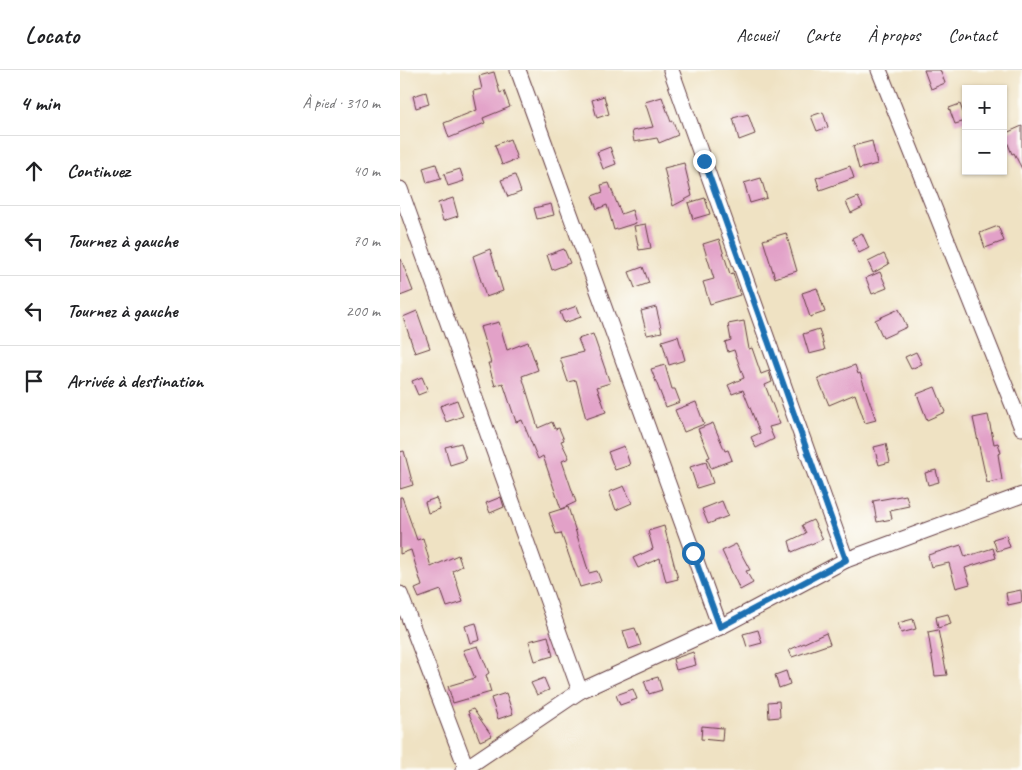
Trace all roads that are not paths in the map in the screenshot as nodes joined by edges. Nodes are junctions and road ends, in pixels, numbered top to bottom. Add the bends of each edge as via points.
1 (518, 70) edge
2 (671, 70) edge
3 (879, 70) edge
4 (400, 189) edge
5 (1022, 428) edge
6 (1022, 495) edge
7 (846, 560) junction
8 (400, 594) edge
9 (720, 627) junction
10 (580, 691) junction
11 (466, 769) edge

1 - 9 street
2 - 7 street
3 - 5 street
4 - 10 street
6 - 7 street
7 - 9 street
8 - 11 street
9 - 10 street
10 - 11 street

